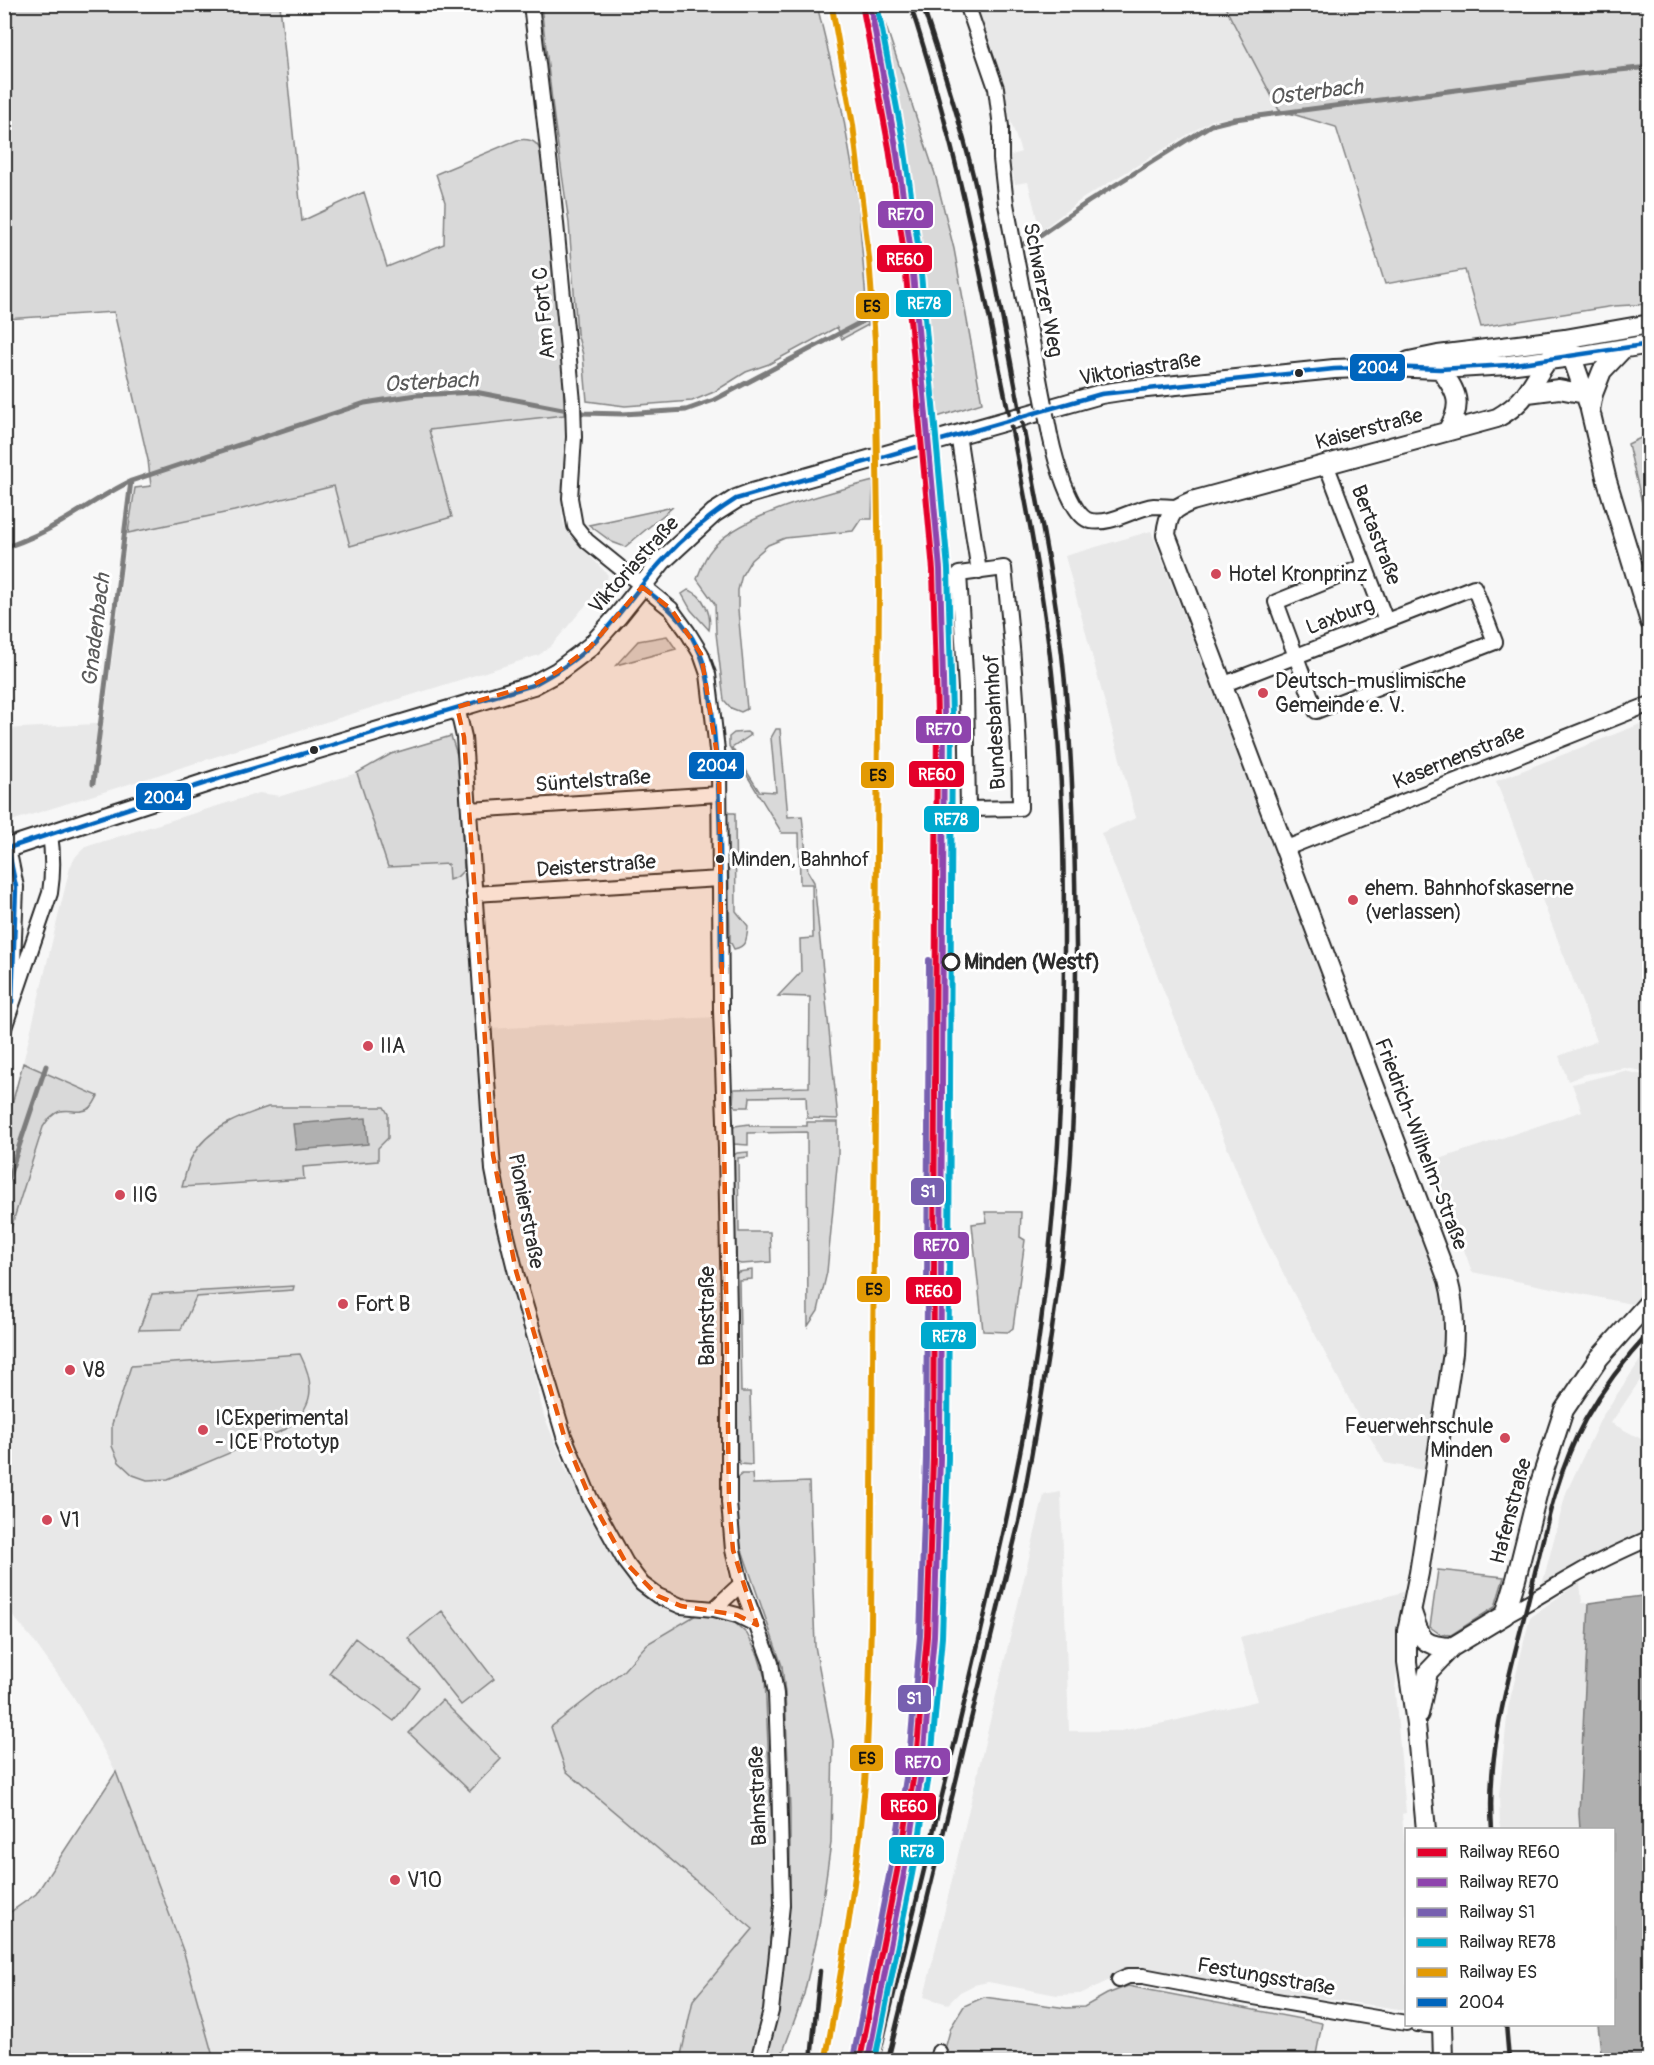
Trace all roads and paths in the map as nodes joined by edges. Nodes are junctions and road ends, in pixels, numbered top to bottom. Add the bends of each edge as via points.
1 (531, 4) edge
2 (967, 4) edge
3 (1650, 324) edge
4 (1565, 339) junction
5 (1650, 344) edge
6 (1622, 350) junction
7 (1572, 357) junction
8 (1548, 361) junction
9 (1387, 366) junction
10 (1440, 369) junction
11 (1528, 393) junction
12 (1588, 402) junction
13 (1447, 431) junction
14 (958, 434) junction
15 (1326, 464) junction
16 (1178, 507) junction
17 (1365, 566) junction
18 (979, 572) junction
19 (642, 587) junction
20 (1386, 621) junction
21 (1650, 622) edge
22 (1296, 656) junction
23 (1222, 685) junction
24 (1650, 704) edge
25 (457, 707) junction
26 (719, 794) junction
27 (469, 810) junction
28 (50, 834) junction
29 (6, 849) edge
30 (1284, 849) junction
31 (720, 879) junction
32 (474, 894) junction
33 (8, 1001) edge
34 (4, 1028) edge
35 (1650, 1301) edge
36 (1650, 1538) edge
37 (741, 1584) junction
38 (714, 1609) junction
39 (1412, 1612) junction
40 (1505, 1615) junction
41 (757, 1625) junction
42 (1452, 1647) junction
43 (1416, 1724) junction
44 (1426, 1828) edge
45 (1119, 1980) dead end
46 (1405, 2023) edge
47 (1442, 2026) edge
48 (758, 2061) edge
49 (1443, 2061) edge

1 - 19 street, Am Fort C via 573,402 570,498 574,526
2 - 16 street, Schwarzer Weg, bridge via 996,88 1006,204 1053,450 1074,508 1090,521 1103,521 1153,506
3 - 4 main road
4 - 7 main road
4 - 8 main road, Kaiserstraße
4 - 9 main road, Viktoriastraße via 1438,355
5 - 6 main road
6 - 7 main road
6 - 12 main road via 1602,372
7 - 8 main road
7 - 12 main road
8 - 10 main road, Viktoriastraße
8 - 11 main road, Kaiserstraße
9 - 10 main road, Viktoriastraße
9 - 14 main road, Viktoriastraße via 1301,371 1101,394
10 - 13 main road via 1457,398 1455,418
11 - 12 main road via 1559,389
11 - 13 main road, Kaiserstraße via 1512,410 1497,418
12 - 21 main road via 1607,481
13 - 15 main road, Kaiserstraße
14 - 18 street
14 - 19 main road, Viktoriastraße via 736,499 714,513 662,561
15 - 16 main road, Kaiserstraße
15 - 17 street, Bertastraße
16 - 23 main road, Friedrich-Wilhelm-Straße via 1167,519 1166,535
17 - 20 street, Bertastraße
17 - 22 street via 1276,602
18 - 18 street, Bundesbahnhof via 959,574 968,809 1020,808 1014,657 1004,568
19 - 25 main road, Viktoriastraße via 590,647 557,672 533,685
19 - 26 street, Bahnstraße via 671,609 701,654 708,674
20 - 22 street, Laxburg
20 - 22 street, Laxburg via 1474,587 1495,642 1316,711
22 - 23 street, Laxburg
23 - 30 main road, Friedrich-Wilhelm-Straße
24 - 30 street, Kasernenstraße
25 - 27 street, Pionierstraße via 464,737
25 - 28 main road, Viktoriastraße
26 - 27 street, Süntelstraße
26 - 31 street, Bahnstraße
27 - 32 street, Pionierstraße
28 - 29 main road, Viktoriastraße
28 - 33 street via 50,893
29 - 33 street via 16,887
30 - 39 main road, Friedrich-Wilhelm-Straße via 1453,1300 1453,1353
31 - 32 street, Deisterstraße
31 - 37 street, Bahnstraße via 729,1502
32 - 38 street, Pionierstraße via 493,1170 517,1277 564,1436 590,1498 642,1584 681,1606
33 - 34 street
35 - 40 main road, Hafenstraße via 1599,1358 1564,1410
36 - 40 street via 1579,1572
37 - 38 street
37 - 41 street, Bahnstraße
38 - 41 street, Pionierstraße
39 - 42 main road via 1426,1643
39 - 43 main road, Friedrich-Wilhelm-Straße via 1407,1631 1407,1662
40 - 42 main road
41 - 48 street, Bahnstraße via 771,1663 776,1694 782,1905 771,2011
42 - 43 main road via 1428,1672
43 - 44 main road, Friedrich-Wilhelm-Straße
45 - 46 street, Festungsstraße via 1143,1976
47 - 49 main road

